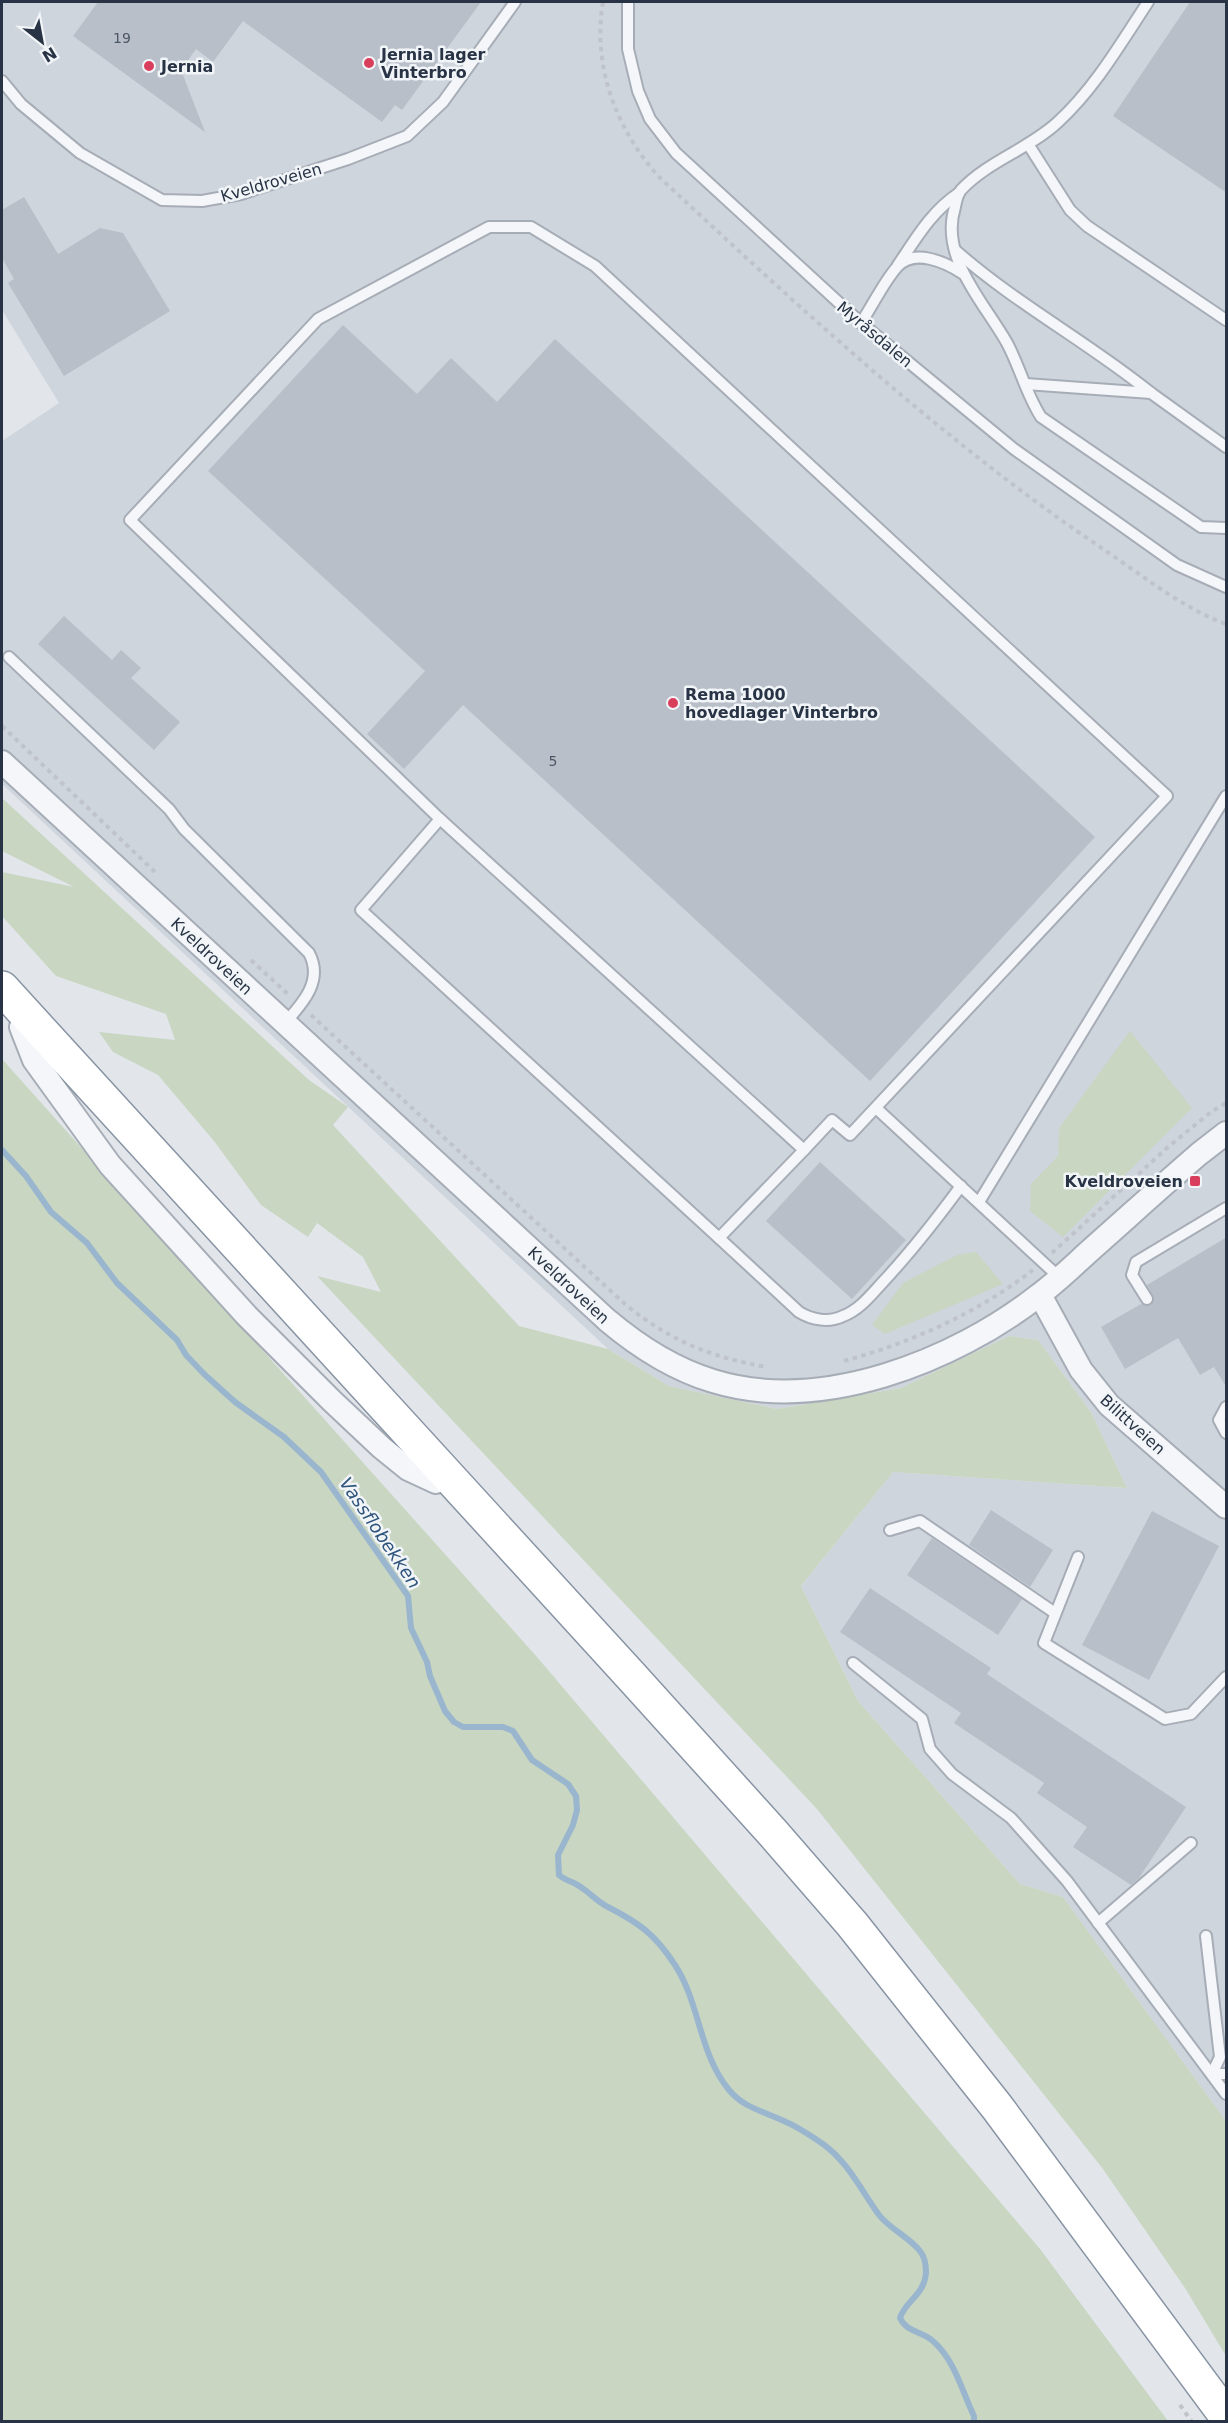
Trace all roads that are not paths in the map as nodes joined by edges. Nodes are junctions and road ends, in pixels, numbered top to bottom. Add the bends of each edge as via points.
1 (515, 2) edge
2 (628, 2) edge
3 (1148, 2) edge
4 (2, 81) edge
5 (1028, 144) junction
6 (959, 192) junction
7 (954, 249) junction
8 (898, 265) junction
9 (962, 273) junction
10 (1227, 320) edge
11 (861, 323) junction
12 (1026, 384) junction
13 (1150, 393) junction
14 (1227, 447) edge
15 (1227, 528) edge
16 (1227, 586) edge
17 (9, 657) dead end
18 (2, 762) edge
19 (1227, 796) edge
20 (440, 819) junction
21 (2, 988) edge
22 (11, 1017) edge
23 (285, 1023) junction
24 (876, 1108) junction
25 (1227, 1133) edge
26 (804, 1150) junction
27 (961, 1186) junction
28 (979, 1202) junction
29 (1227, 1208) edge
30 (719, 1238) junction
31 (1060, 1278) junction
32 (1040, 1295) junction
33 (1147, 1299) dead end
34 (1227, 1407) edge
35 (1227, 1433) edge
36 (1227, 1507) edge
37 (890, 1530) dead end
38 (1077, 1557) dead end
39 (1055, 1613) junction
40 (853, 1664) dead end
41 (1227, 1677) edge
42 (1191, 1843) dead end
43 (1098, 1923) junction
44 (1206, 1936) dead end
45 (1212, 2074) junction
46 (1227, 2074) edge
47 (1227, 2094) edge
48 (1227, 2416) edge
49 (1214, 2421) edge

1 - 4 lane, Kveldroveien via 443,102 407,136 241,194 202,201 162,200 80,153 21,104
2 - 11 lane, Myråsdalen via 628,49 633,73 638,92 661,136 699,176
3 - 5 lane via 1078,101 1059,122
5 - 6 lane via 989,167
5 - 10 lane via 1070,210 1087,226
6 - 7 lane via 952,216
6 - 8 lane via 940,206
7 - 9 lane
7 - 13 lane via 1000,287
8 - 9 lane via 930,258
8 - 11 lane
9 - 12 lane via 1008,344
11 - 16 lane, Myråsdalen via 1059,483 1177,565
12 - 13 lane
12 - 15 lane via 1041,417 1201,527
13 - 14 lane
17 - 23 lane via 169,809 184,829 309,953 315,969 312,987
18 - 23 street, Kveldroveien
19 - 28 lane
20 - 24 lane via 130,520 318,319 489,227 531,227 595,266 1167,796
20 - 26 lane
20 - 30 lane via 361,910
21 - 48 highway via 640,1686 852,1924 997,2107
22 - 49 highway via 756,1834 996,2129
23 - 32 street, Kveldroveien via 623,1334 660,1358 713,1381 742,1388 795,1391 863,1380 964,1343
24 - 26 lane via 850,1136 832,1120
24 - 27 lane
25 - 31 street, Kveldroveien via 1190,1161
26 - 30 lane
27 - 28 lane
27 - 30 lane via 916,1247 861,1306 843,1317 808,1318
28 - 31 lane
29 - 33 lane via 1136,1262 1132,1275
31 - 32 street, Kveldroveien
32 - 36 street, Bilittveien via 1095,1390
34 - 35 lane via 1219,1420
37 - 39 lane via 920,1521
38 - 39 lane
39 - 41 lane via 1044,1643 1165,1719 1191,1714
40 - 43 lane via 922,1719 930,1749 952,1774 1011,1818
42 - 43 lane
43 - 45 lane
44 - 45 lane via 1220,2057
45 - 46 lane
45 - 47 lane

